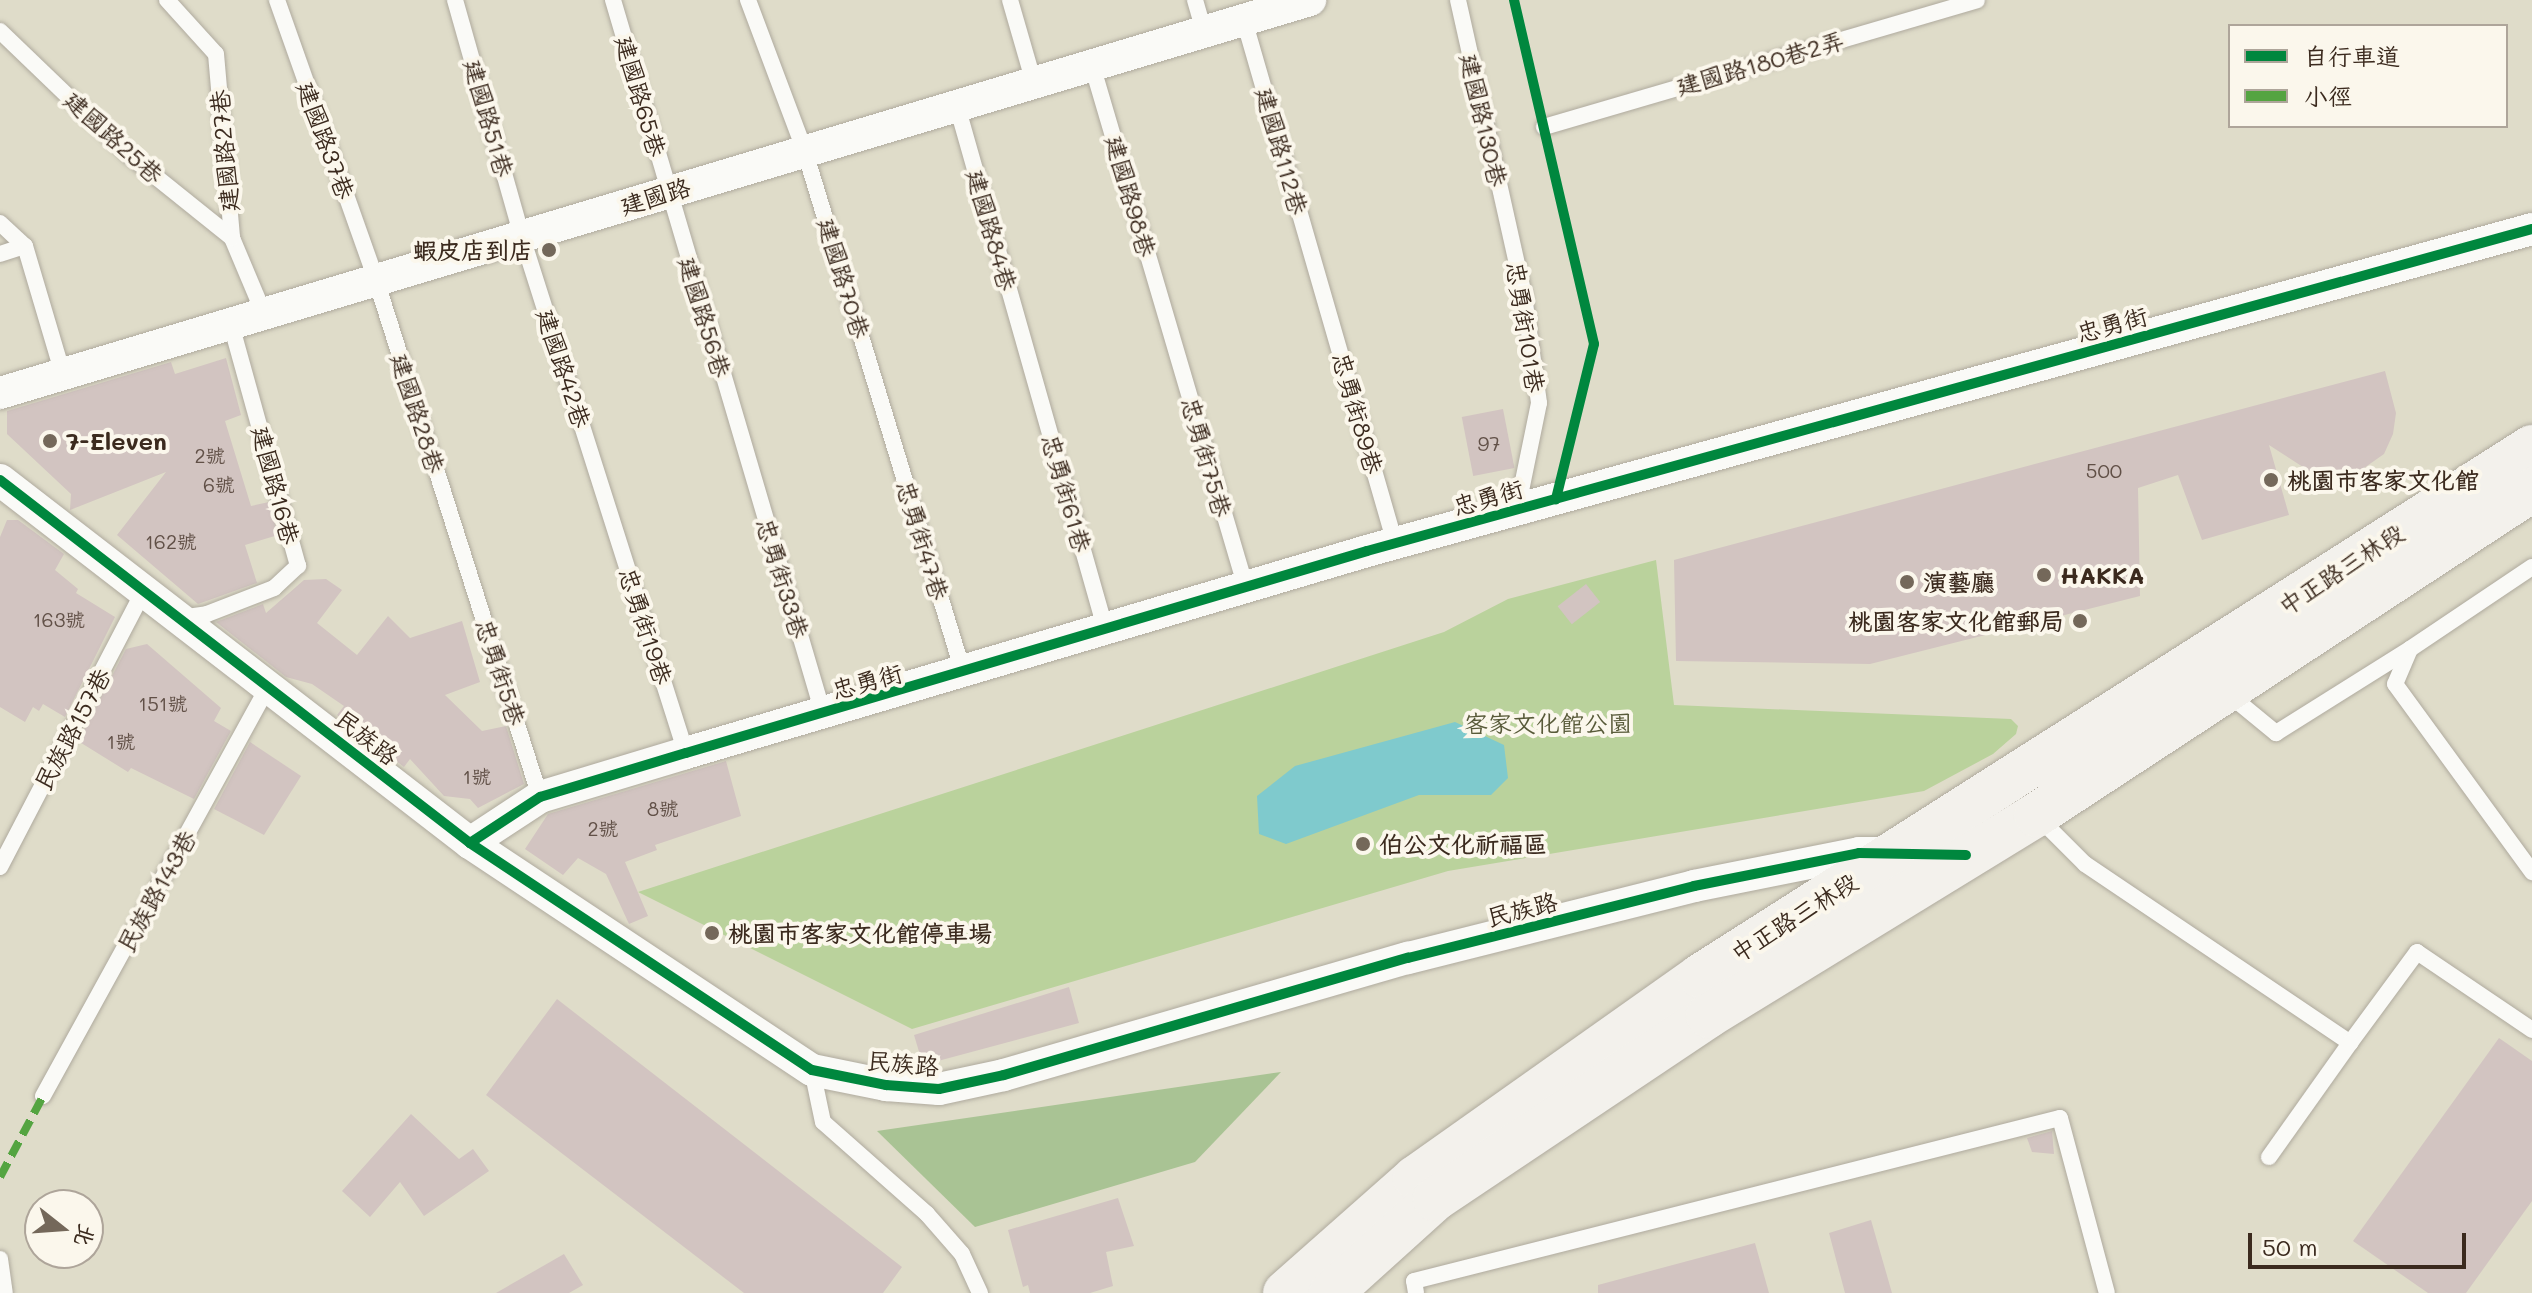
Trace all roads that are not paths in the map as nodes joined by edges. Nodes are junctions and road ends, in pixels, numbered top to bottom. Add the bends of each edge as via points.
1 (167, 0) edge
2 (277, 0) edge
3 (455, 0) edge
4 (613, 0) edge
5 (748, 0) edge
6 (1010, 0) edge
7 (1195, 0) edge
8 (1310, 0) edge
9 (1458, 0) edge
10 (1977, 0) edge
11 (1244, 20) junction
12 (0, 31) edge
13 (1204, 32) junction
14 (1092, 65) junction
15 (1034, 83) junction
16 (957, 106) junction
17 (1544, 127) dead end
18 (805, 152) junction
19 (668, 192) junction
20 (0, 223) edge
21 (2532, 229) edge
22 (522, 237) junction
23 (232, 238) junction
24 (1511, 239) joint
25 (25, 246) junction
26 (0, 254) edge
27 (376, 280) junction
28 (1320, 283) joint
29 (264, 314) junction
30 (231, 324) junction
31 (1169, 327) joint
32 (1027, 354) joint
33 (63, 374) junction
34 (0, 393) edge
35 (882, 405) joint
36 (743, 442) joint
37 (2532, 447) edge
38 (0, 480) edge
39 (2532, 490) edge
40 (606, 499) joint
41 (1517, 510) junction
42 (1395, 543) junction
43 (461, 546) joint
44 (2532, 567) edge
45 (1246, 588) junction
46 (144, 590) junction
47 (180, 618) junction
48 (1106, 631) junction
49 (2410, 649) junction
50 (964, 675) junction
51 (269, 685) junction
52 (2225, 691) junction
53 (823, 713) junction
54 (686, 753) junction
55 (540, 797) junction
56 (2024, 797) junction
57 (470, 843) junction
58 (1896, 853) junction
59 (1966, 855) junction
60 (0, 867) edge
61 (2532, 872) edge
62 (2532, 1030) edge
63 (2350, 1043) junction
64 (812, 1070) junction
65 (43, 1096) dead end
66 (2269, 1157) dead end
67 (0, 1259) edge
68 (5, 1293) edge
69 (980, 1293) edge
70 (1285, 1293) edge
71 (1331, 1293) edge
72 (1416, 1293) edge
73 (2107, 1293) edge

1 - 23 lane, 建國路27巷 via 216,54
2 - 27 lane, 建國路37巷
3 - 22 lane, 建國路51巷
4 - 19 lane, 建國路65巷
5 - 18 lane, 建國路70巷
6 - 15 lane
7 - 13 lane
8 - 11 street, 建國路
9 - 24 lane, 建國路130巷
10 - 17 lane, 建國路180巷2弄
11 - 13 street, 建國路
11 - 28 lane, 建國路112巷
12 - 23 lane, 建國路25巷 via 130,156
13 - 14 street, 建國路
14 - 15 street, 建國路
14 - 31 lane, 建國路98巷
15 - 16 street, 建國路
16 - 18 street, 建國路
16 - 32 lane, 建國路84巷
18 - 19 street, 建國路
18 - 35 lane, 建國路70巷
19 - 22 street, 建國路
19 - 36 lane, 建國路56巷
20 - 25 lane
21 - 41 street, 忠勇街
22 - 27 street, 建國路
22 - 40 lane, 建國路42巷
23 - 29 lane, 建國路27巷
24 - 41 lane, 忠勇街101巷 via 1539,403
25 - 26 lane
25 - 33 lane
27 - 29 street, 建國路
27 - 43 lane, 建國路28巷
28 - 42 lane, 忠勇街89巷
29 - 30 street, 建國路
30 - 33 street, 建國路
30 - 47 lane, 建國路16巷 via 298,566 274,588 207,614
31 - 45 lane, 忠勇街75巷
32 - 48 lane, 忠勇街61巷
33 - 34 street, 建國路
35 - 50 lane, 忠勇街47巷
36 - 53 lane, 忠勇街33巷
37 - 56 main road, 中正路三林段
38 - 46 street, 民族路
39 - 52 main road, 中正路三林段
40 - 54 lane, 忠勇街19巷
41 - 42 street, 忠勇街
42 - 45 street, 忠勇街
43 - 55 lane, 忠勇街5巷
44 - 49 lane
45 - 48 street, 忠勇街
46 - 47 street, 民族路
46 - 60 lane, 民族路157巷
47 - 51 street, 民族路
48 - 50 street, 忠勇街
49 - 52 lane via 2276,733
49 - 61 lane via 2395,684
50 - 53 street, 忠勇街
51 - 57 street, 民族路
51 - 65 lane, 民族路143巷
52 - 56 main road, 中正路三林段
53 - 54 street, 忠勇街
54 - 55 street, 忠勇街
55 - 57 street, 忠勇街
56 - 58 main road, 中正路三林段
56 - 59 main road, 中正路三林段
56 - 63 lane via 2085,864
57 - 64 street, 民族路
58 - 59 street, 民族路
58 - 64 street, 民族路 via 1859,853 1694,886 1408,958 1004,1075 939,1089
58 - 70 main road, 中正路三林段 via 1700,976 1415,1178
59 - 71 main road, 中正路三林段 via 1708,1016 1435,1199
62 - 63 lane via 2417,952
63 - 66 lane
64 - 69 lane via 823,1122 927,1214 962,1254
67 - 68 lane
72 - 73 lane via 1414,1281 2060,1118

